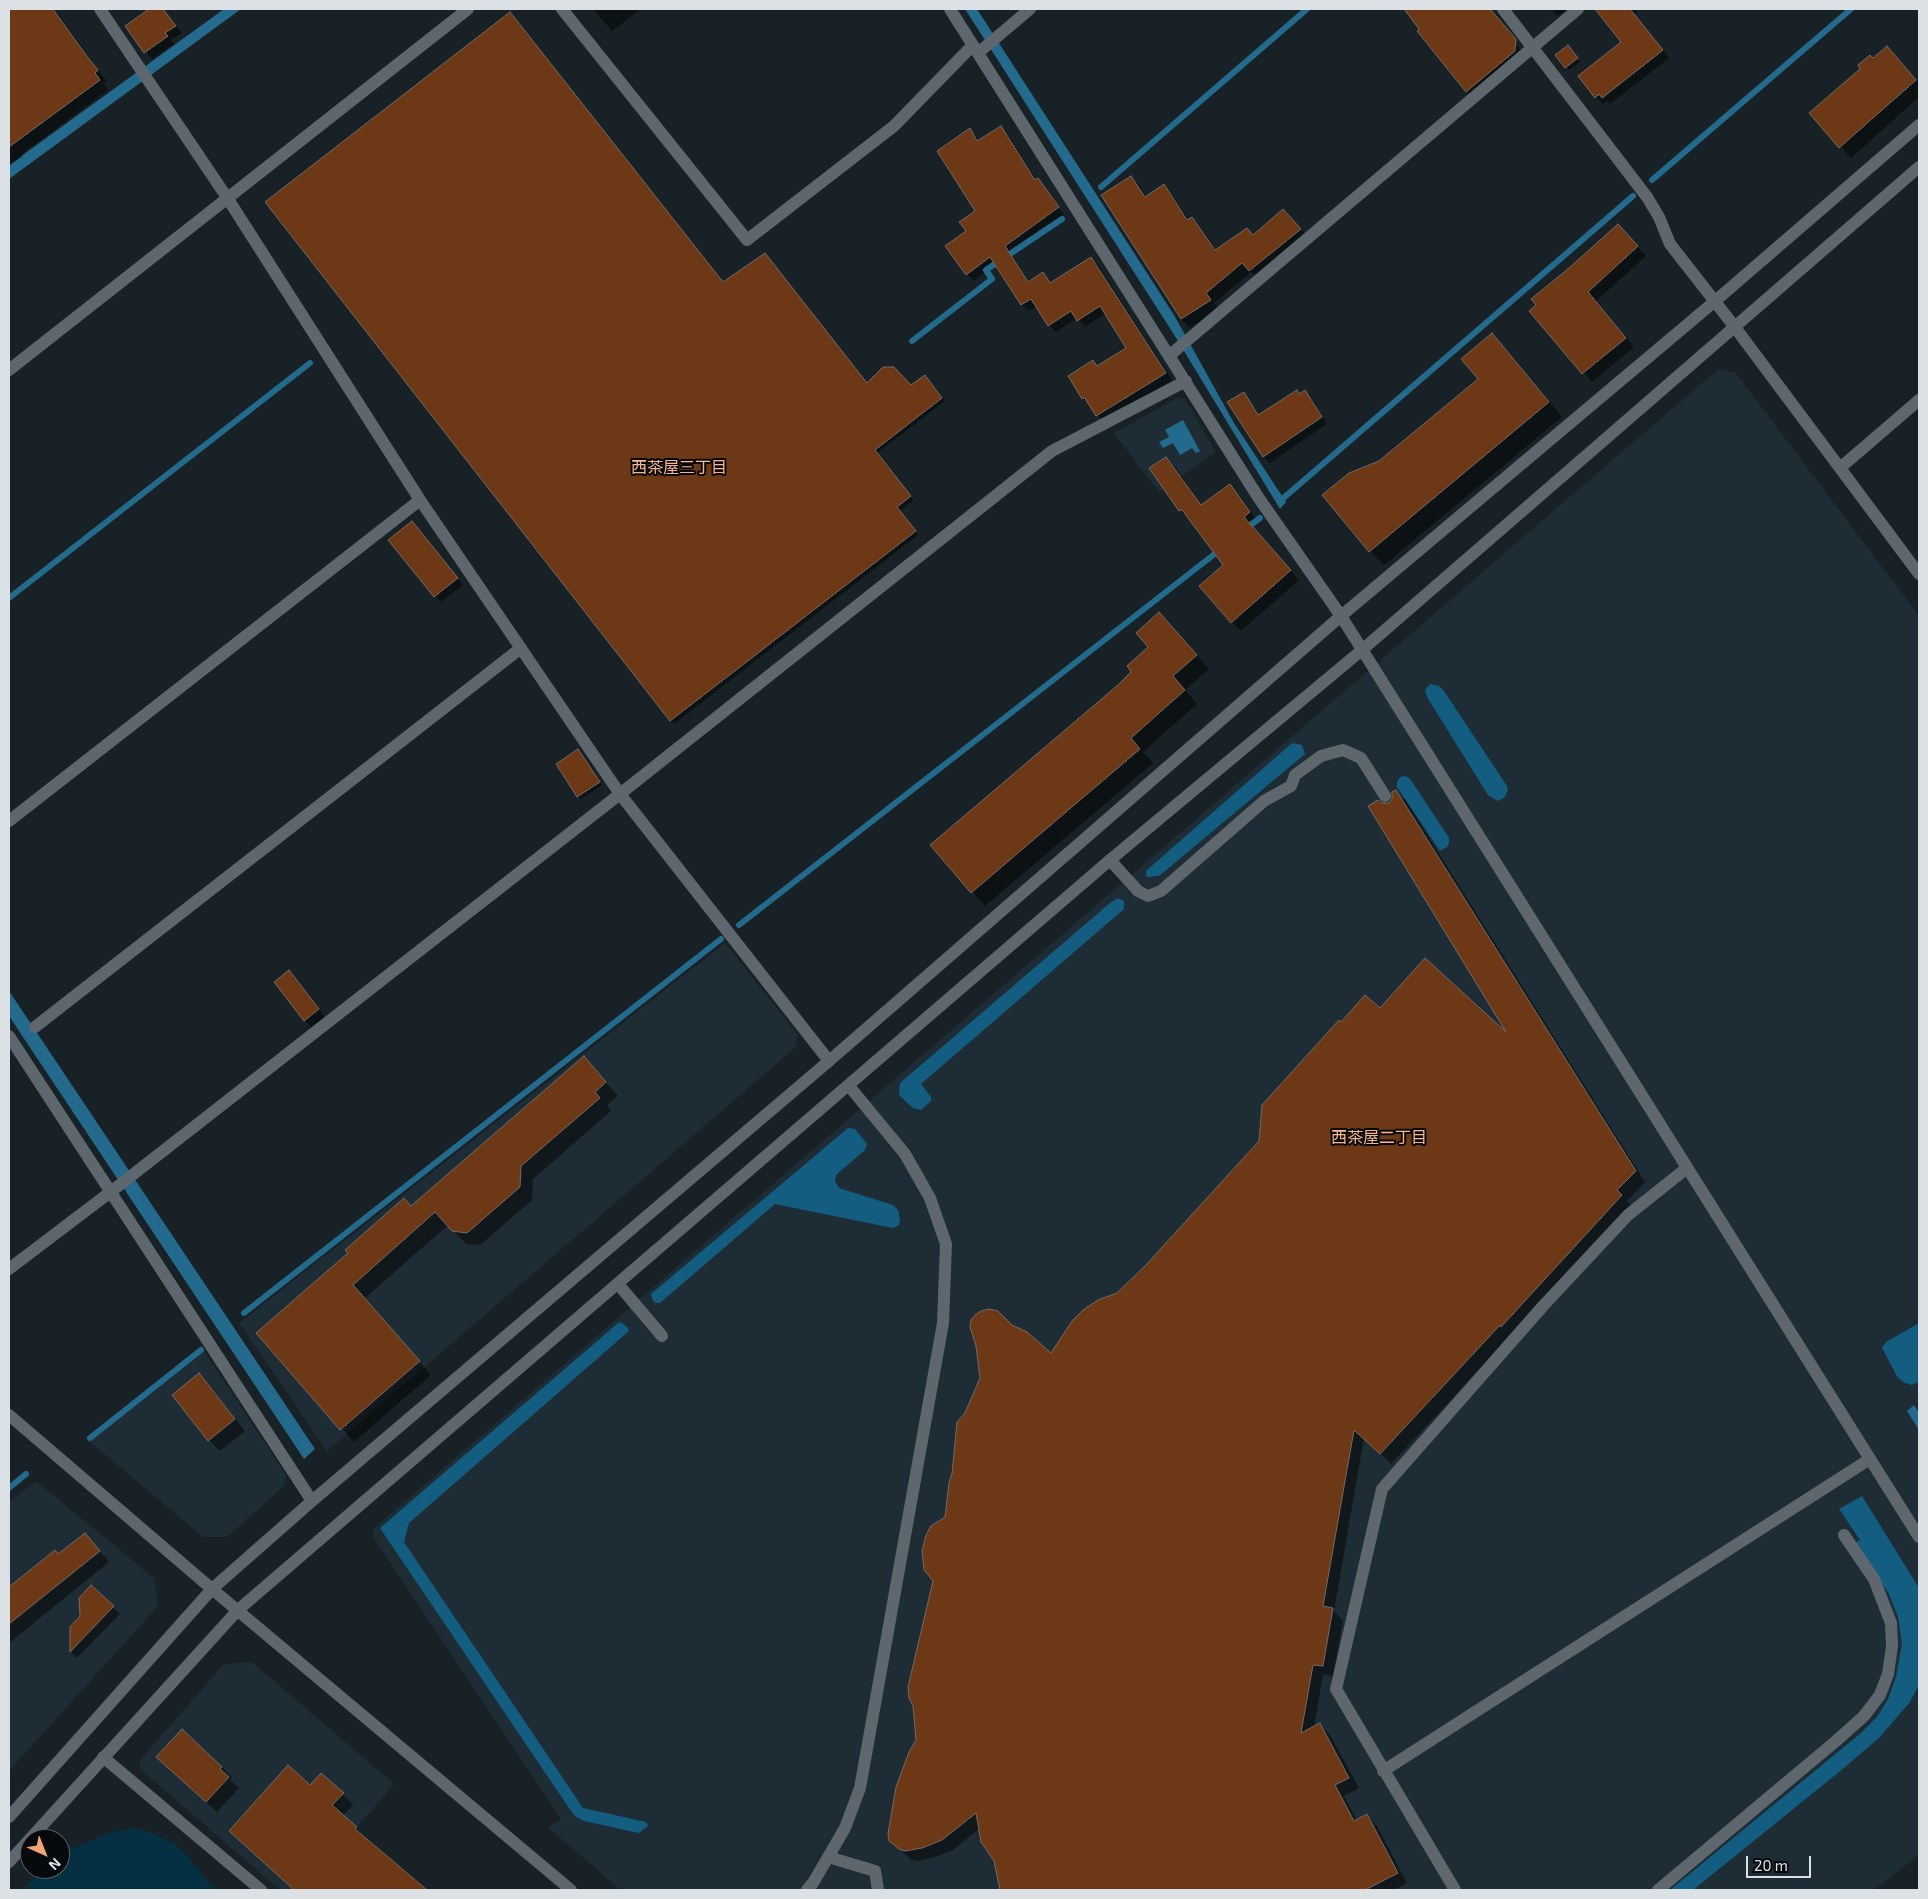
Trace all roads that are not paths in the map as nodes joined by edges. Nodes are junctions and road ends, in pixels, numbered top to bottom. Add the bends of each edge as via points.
1 (100, 9) edge
2 (468, 9) edge
3 (562, 9) edge
4 (950, 9) edge
5 (1030, 9) edge
6 (1504, 9) edge
7 (1578, 9) edge
8 (979, 48) junction
9 (1533, 48) junction
10 (1919, 125) edge
11 (1919, 167) edge
12 (228, 199) junction
13 (1714, 302) junction
14 (1734, 326) junction
15 (1174, 352) junction
16 (9, 370) edge
17 (1186, 381) junction
18 (1919, 400) edge
19 (1840, 468) junction
20 (420, 500) junction
21 (1919, 574) edge
22 (1341, 616) junction
23 (521, 648) junction
24 (1362, 650) junction
25 (620, 794) junction
26 (1384, 796) dead end
27 (9, 821) edge
28 (1110, 860) junction
29 (35, 1027) dead end
30 (9, 1036) edge
31 (829, 1061) junction
32 (850, 1086) junction
33 (1687, 1168) junction
34 (114, 1189) junction
35 (9, 1269) edge
36 (618, 1284) junction
37 (662, 1336) dead end
38 (9, 1415) edge
39 (1870, 1459) junction
40 (312, 1501) junction
41 (1844, 1535) dead end
42 (1919, 1537) edge
43 (212, 1589) junction
44 (238, 1610) junction
45 (103, 1757) junction
46 (1383, 1771) junction
47 (9, 1817) edge
48 (828, 1857) junction
49 (9, 1862) edge
50 (261, 1890) edge
51 (570, 1890) edge
52 (806, 1890) edge
53 (878, 1890) edge
54 (1455, 1890) edge
55 (1658, 1890) edge

1 - 12 street
2 - 12 street
3 - 8 street via 747,240 894,126
4 - 8 street
5 - 8 street
6 - 9 street
7 - 9 street
8 - 15 street
9 - 13 street via 1647,197 1670,244
9 - 15 street
10 - 13 street
11 - 14 street
12 - 16 street
12 - 20 street
13 - 14 street
13 - 22 street
14 - 19 street
14 - 24 street
15 - 17 street
17 - 22 street via 1258,497
17 - 25 street via 1052,451
18 - 19 street
19 - 21 street
20 - 23 street
20 - 27 street
22 - 24 street
22 - 31 street
23 - 25 street
23 - 29 street
24 - 28 street
24 - 33 street
25 - 31 street
25 - 34 street
26 - 28 street via 1361,758 1343,750 1321,756 1295,775 1291,786 1264,801 1160,891 1148,896 1138,891
28 - 32 street
30 - 34 street
31 - 40 street
32 - 36 street
32 - 48 street via 906,1154 930,1198 946,1244 943,1323 860,1788 845,1828
33 - 39 street
33 - 46 street via 1628,1215 1382,1489 1336,1689
34 - 35 street
34 - 40 street
36 - 37 street
36 - 44 street
38 - 43 street
39 - 42 street
39 - 46 street
40 - 43 street
41 - 55 street via 1874,1580 1891,1623 1888,1674 1880,1695 1864,1716 1836,1741
43 - 44 street
43 - 47 street
44 - 45 street
44 - 51 street
45 - 49 street
45 - 50 street
46 - 54 street
48 - 52 street
48 - 53 street via 874,1871

